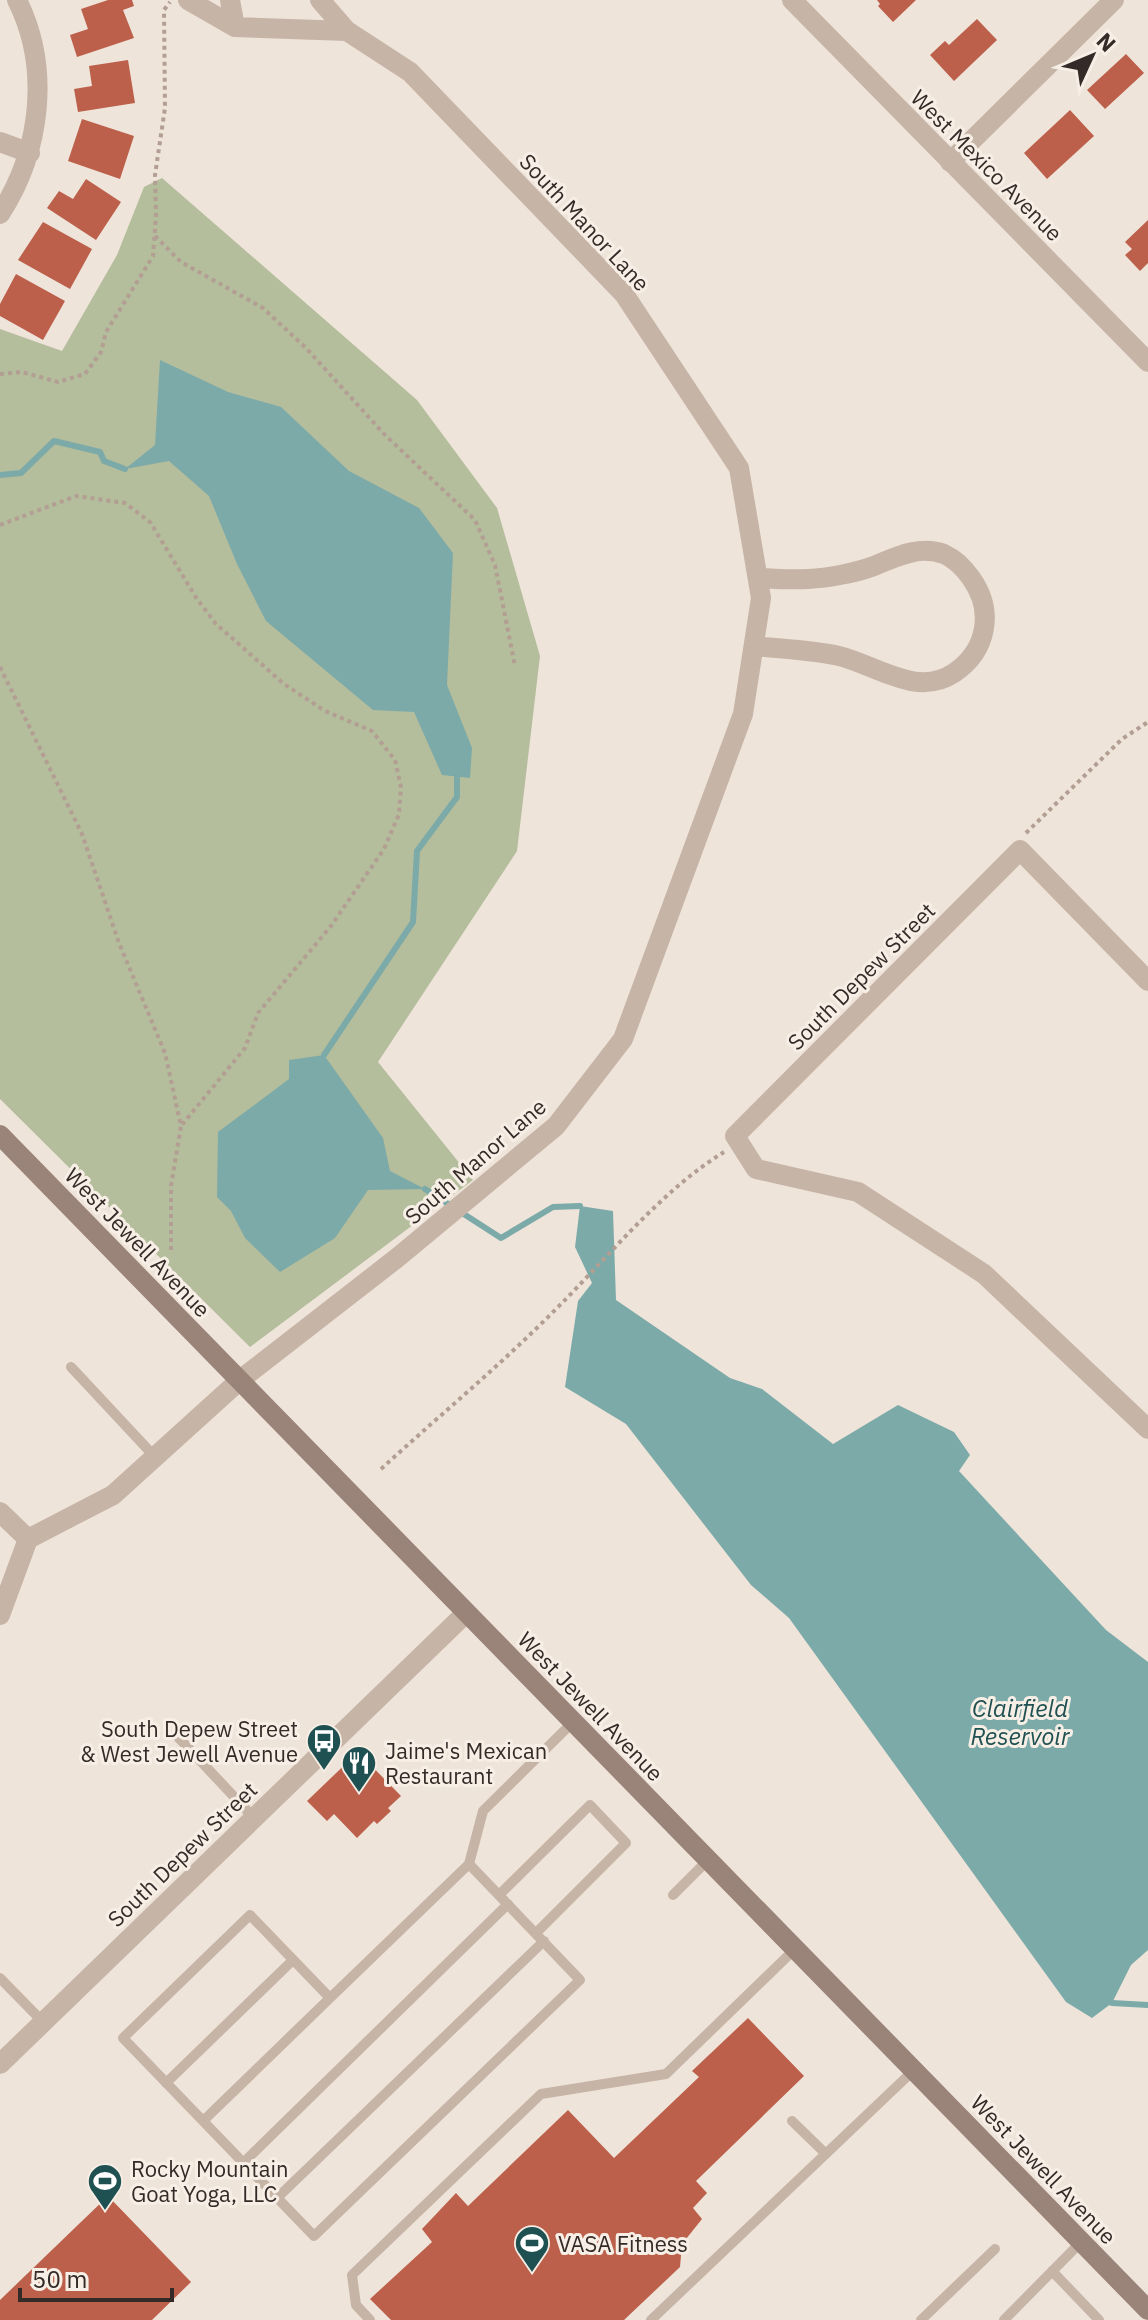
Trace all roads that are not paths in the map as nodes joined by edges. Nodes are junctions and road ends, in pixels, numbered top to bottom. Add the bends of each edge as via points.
1 (17, 0) edge
2 (188, 0) edge
3 (230, 0) edge
4 (320, 0) edge
5 (792, 0) edge
6 (1114, 0) edge
7 (235, 27) junction
8 (347, 31) junction
9 (0, 142) edge
10 (30, 153) junction
11 (950, 162) junction
12 (0, 214) edge
13 (1144, 350) edge
14 (760, 578) junction
15 (754, 646) junction
16 (1148, 981) edge
17 (0, 1135) edge
18 (71, 1367) dead end
19 (240, 1380) junction
20 (1148, 1429) edge
21 (155, 1457) junction
22 (0, 1512) edge
23 (28, 1539) junction
24 (466, 1613) junction
25 (0, 1615) edge
26 (573, 1722) junction
27 (178, 1737) dead end
28 (254, 1818) junction
29 (708, 1860) junction
30 (469, 1864) junction
31 (499, 1895) junction
32 (673, 1895) dead end
33 (508, 1904) junction
34 (540, 1937) junction
35 (795, 1949) junction
36 (293, 1960) junction
37 (0, 1978) edge
38 (330, 1998) junction
39 (43, 2022) junction
40 (0, 2064) edge
41 (914, 2070) junction
42 (166, 2083) junction
43 (203, 2121) junction
44 (792, 2121) dead end
45 (826, 2154) junction
46 (243, 2163) junction
47 (277, 2198) junction
48 (1081, 2242) junction
49 (995, 2249) dead end
50 (1052, 2271) junction
51 (1148, 2310) edge
52 (370, 2320) edge
53 (651, 2320) edge
54 (921, 2320) edge
55 (1004, 2320) edge
56 (1099, 2320) edge

1 - 10 street via 36,69 38,105
2 - 7 street
3 - 7 street
4 - 8 street, South Manor Lane
5 - 11 street, West Mexico Avenue
6 - 11 street
7 - 8 street
8 - 14 street, South Manor Lane via 410,72 624,294 739,468
9 - 10 street
10 - 12 street
11 - 13 street, West Mexico Avenue
14 - 15 street, South Manor Lane
14 - 15 street via 809,579 872,567 895,555 943,554 974,582 986,606 985,629 976,651 954,673 931,682 908,682 839,656
15 - 19 street, South Manor Lane via 743,714 623,1039 556,1126
16 - 20 street, South Depew Street via 1020,850 737,1139 756,1169 858,1192 984,1274
17 - 19 main road, West Jewell Avenue
18 - 21 lane
19 - 21 street, South Manor Lane
19 - 24 main road, West Jewell Avenue
21 - 23 street, South Manor Lane via 113,1495
22 - 23 street
23 - 25 street
24 - 26 main road, West Jewell Avenue
24 - 28 street, South Depew Street
26 - 29 main road, West Jewell Avenue
26 - 30 lane via 483,1811
27 - 28 lane
28 - 39 street, South Depew Street
29 - 32 lane
29 - 35 main road, West Jewell Avenue
30 - 31 lane
30 - 38 lane
31 - 33 lane
31 - 34 lane via 590,1805 626,1843
33 - 34 lane
33 - 46 lane
34 - 47 lane
34 - 47 lane via 580,1980 314,2236
35 - 41 main road, West Jewell Avenue
35 - 52 lane via 666,2074 541,2094 352,2275 356,2305
36 - 38 lane
36 - 42 lane
36 - 42 lane via 250,1915 134,2027 123,2038
37 - 39 lane
38 - 43 lane
39 - 40 street, South Depew Street
41 - 45 lane
41 - 48 main road, West Jewell Avenue
42 - 43 lane
43 - 46 lane
44 - 45 lane
45 - 53 lane
46 - 47 lane
48 - 50 lane
48 - 51 main road, West Jewell Avenue
49 - 54 lane
50 - 55 lane
50 - 56 lane

